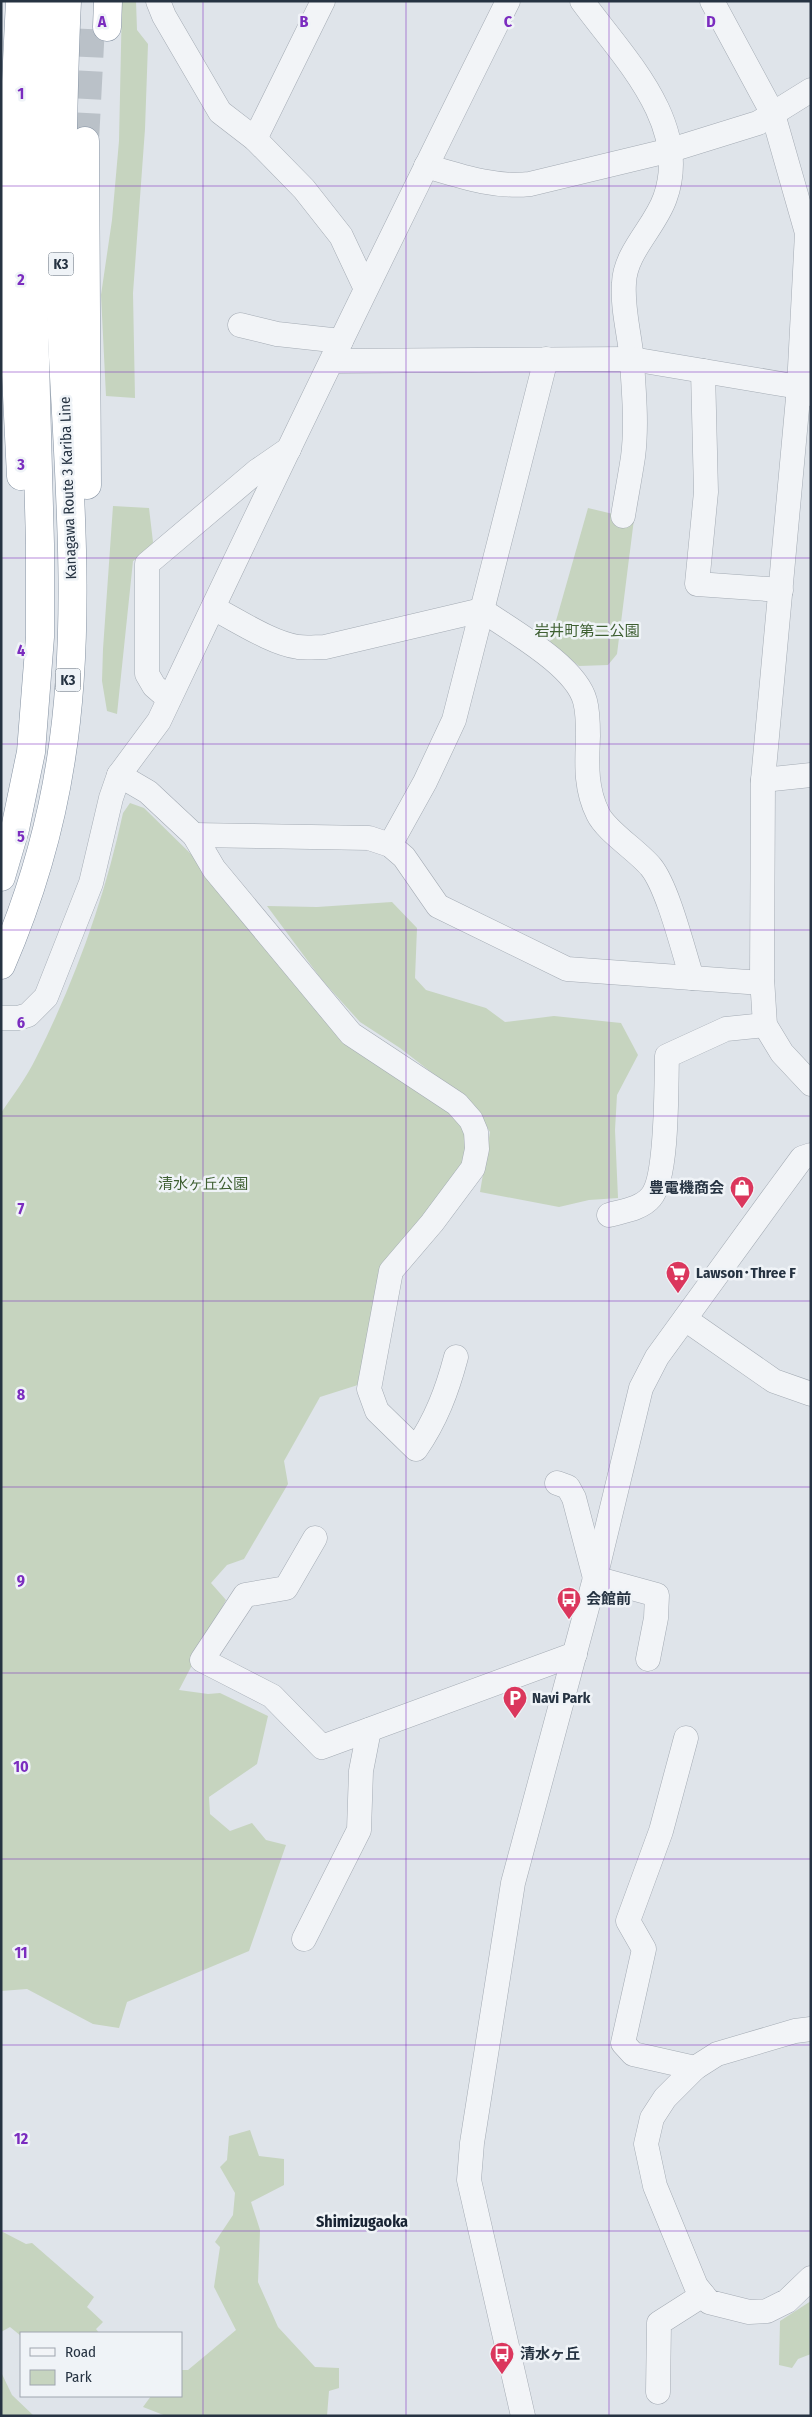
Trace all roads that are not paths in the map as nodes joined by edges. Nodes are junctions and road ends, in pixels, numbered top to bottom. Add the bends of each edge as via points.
1 (20, 1) edge
2 (41, 1) edge
3 (67, 1) edge
4 (158, 1) edge
5 (323, 1) edge
6 (508, 1) edge
7 (582, 1) edge
8 (712, 1) edge
9 (811, 90) edge
10 (773, 114) junction
11 (255, 139) junction
12 (60, 140) junction
13 (671, 150) junction
14 (426, 166) junction
15 (809, 235) edge
16 (365, 287) junction
17 (240, 325) dead end
18 (337, 351) junction
19 (546, 359) junction
20 (632, 359) junction
21 (703, 371) junction
22 (75, 386) junction
23 (805, 390) edge
24 (290, 448) junction
25 (623, 516) dead end
26 (780, 590) junction
27 (213, 608) junction
28 (482, 610) junction
29 (169, 699) junction
30 (119, 775) junction
31 (811, 775) edge
32 (763, 780) junction
33 (194, 835) junction
34 (390, 845) junction
35 (1, 877) edge
36 (1, 965) edge
37 (692, 978) junction
38 (762, 983) junction
39 (6, 1018) edge
40 (765, 1025) junction
41 (811, 1084) edge
42 (811, 1154) edge
43 (609, 1215) dead end
44 (685, 1319) junction
45 (462, 1362) dead end
46 (811, 1394) edge
47 (557, 1483) dead end
48 (315, 1538) dead end
49 (595, 1578) junction
50 (575, 1654) junction
51 (648, 1659) dead end
52 (369, 1730) junction
53 (686, 1738) dead end
54 (304, 1939) dead end
55 (811, 2029) edge
56 (694, 2068) junction
57 (811, 2278) edge
58 (703, 2295) junction
59 (658, 2392) dead end
60 (523, 2416) edge

1 - 12 highway
2 - 12 highway, Kanagawa Route 3 Kariba Line / K3
3 - 12 highway, Kanagawa Route 3 Kariba Line / K3
4 - 11 street via 220,112
5 - 11 street
6 - 14 street
7 - 13 street via 641,82 663,122
8 - 10 street
9 - 10 street
10 - 13 street via 758,123
10 - 15 street
11 - 16 street via 304,189 341,236
12 - 22 highway, Kanagawa Route 3 Kariba Line / K3 via 60,286
12 - 22 highway via 85,287
12 - 35 highway, Kanagawa Route 3 Kariba Line / K3 via 33,286 26,387 41,608 36,715 23,793
13 - 14 street via 510,186
13 - 20 street via 665,198 628,265 624,280
14 - 16 street
15 - 23 street
16 - 18 street
17 - 18 street
18 - 19 street
18 - 24 street
19 - 20 street
19 - 28 street
20 - 21 street
20 - 25 street via 633,455
21 - 23 street
21 - 26 street via 706,492 697,584
22 - 36 highway, Kanagawa Route 3 Kariba Line / K3 via 70,503 70,657 62,756 42,852 27,901
23 - 26 street
24 - 27 street
24 - 29 street via 257,471 147,564 147,674 154,686
26 - 32 street
27 - 28 street via 279,641 311,648
27 - 29 street
28 - 34 street via 454,720
28 - 37 street via 562,666 576,682 585,700 587,780 593,804 600,818 652,868 662,886
29 - 30 street via 159,721
30 - 33 street via 148,792
30 - 39 street via 91,883 46,997 28,1014
31 - 32 street
32 - 38 street
33 - 34 street via 368,838
33 - 45 street via 214,869 351,1034 457,1104 471,1120 477,1149 473,1168 391,1271 369,1390 377,1412 416,1448
34 - 37 street via 404,858 438,906 566,969
37 - 38 street
38 - 40 street
40 - 41 street via 782,1053
40 - 43 street via 726,1029 667,1056 664,1138 652,1196 641,1205
42 - 44 street via 802,1158
44 - 46 street via 774,1381
44 - 49 street via 657,1357 641,1388
47 - 49 street via 568,1487 574,1498
48 - 52 street via 286,1588 245,1595 202,1660 272,1696 322,1747
49 - 50 street
49 - 51 street via 657,1595
50 - 52 street
50 - 60 street via 513,1883 470,2154 472,2198
52 - 54 street via 361,1771 359,1830
53 - 56 street via 661,1831 628,1921 644,1949 623,2044 633,2054
55 - 56 street via 795,2030 717,2054
56 - 58 street via 665,2098 652,2118 646,2144 655,2186 696,2286
57 - 58 street via 787,2301 767,2311 749,2312 709,2302
58 - 59 street via 659,2323

